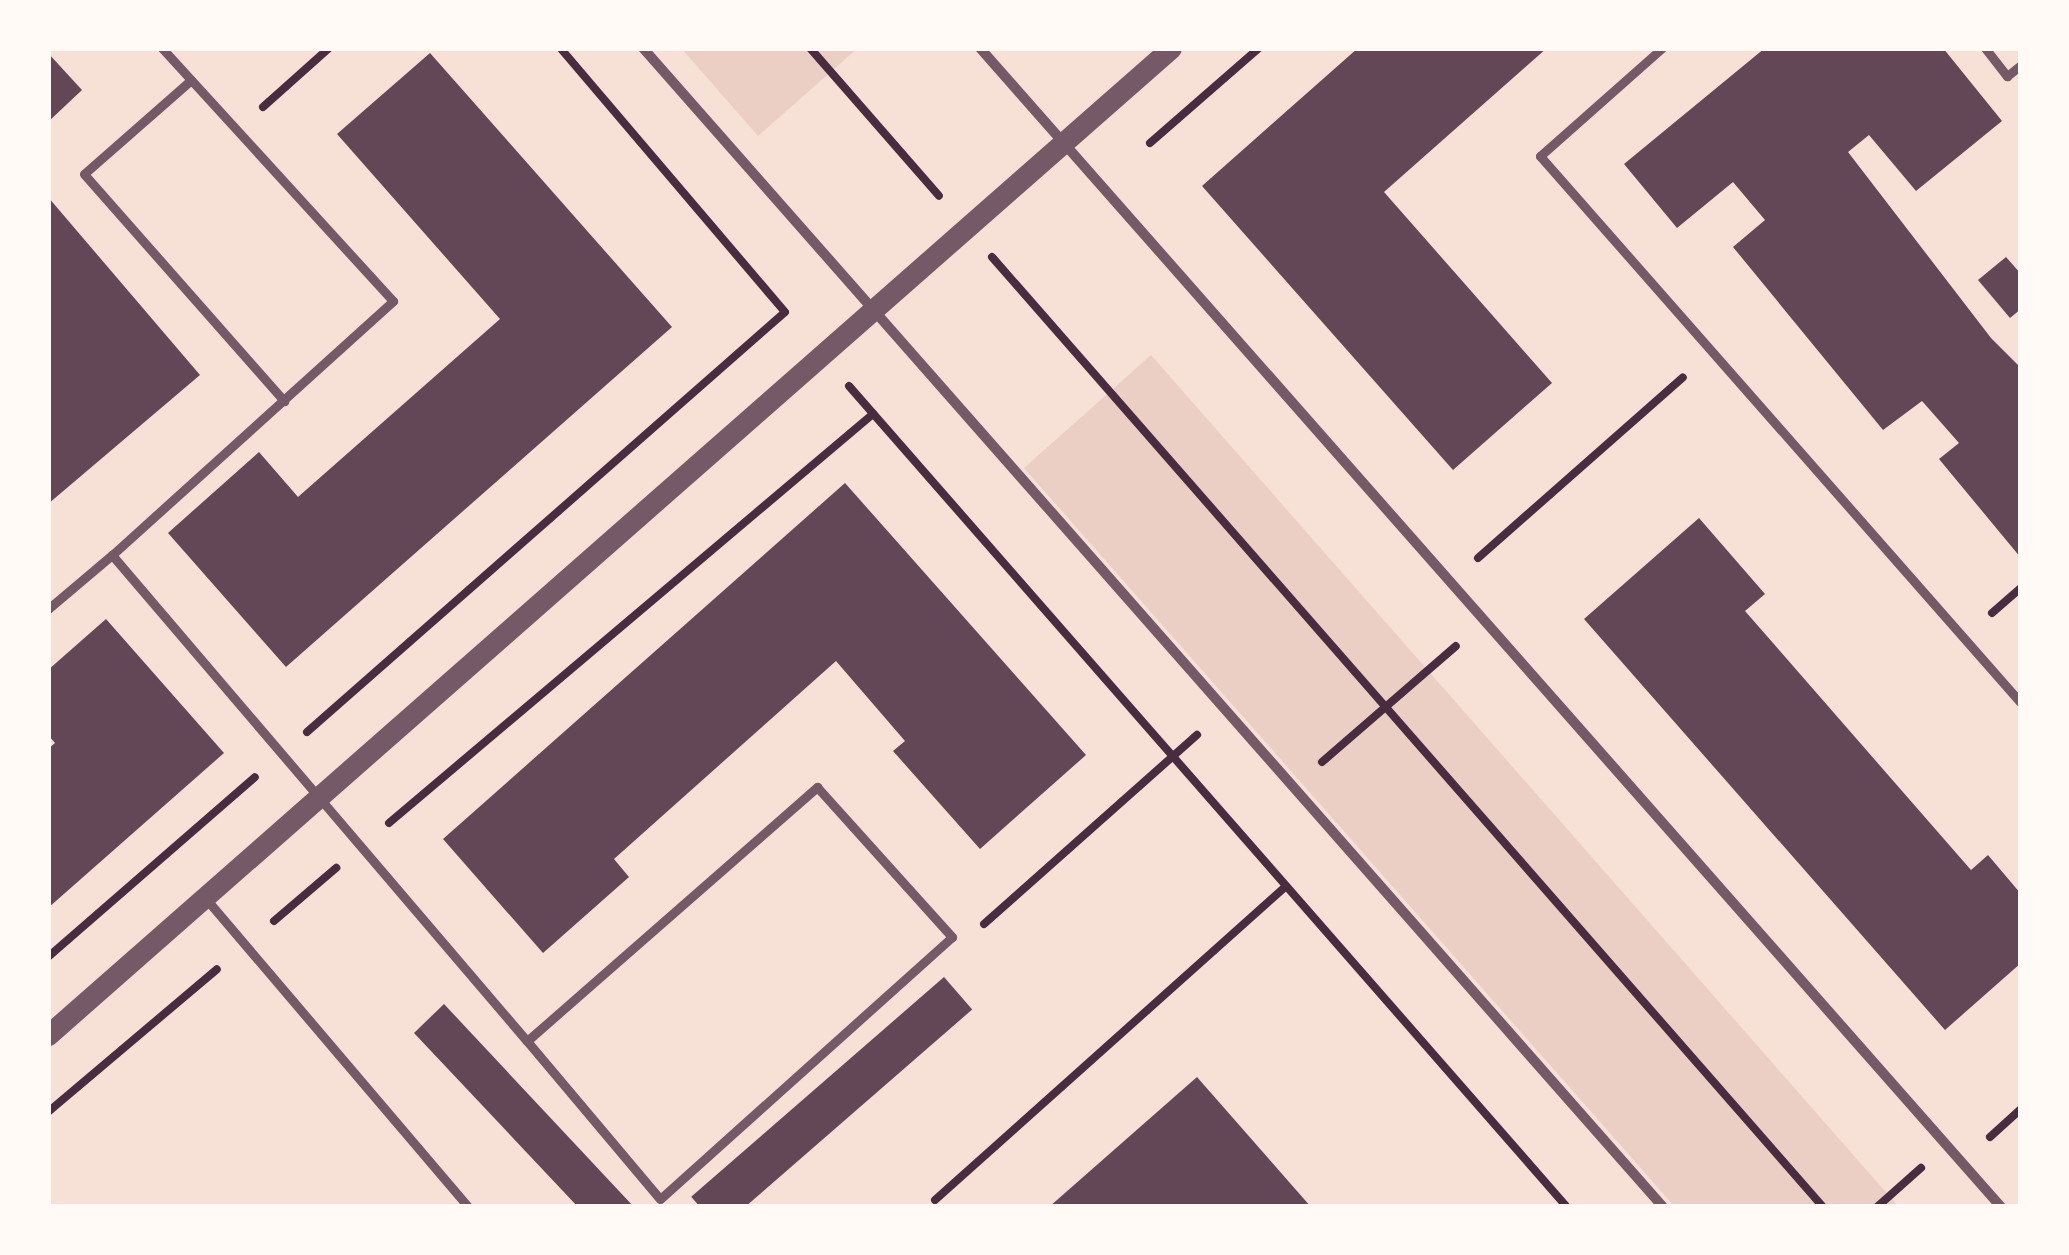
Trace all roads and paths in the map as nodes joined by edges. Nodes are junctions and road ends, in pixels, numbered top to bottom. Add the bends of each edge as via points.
1 (162, 48) edge
2 (329, 48) edge
3 (560, 48) edge
4 (643, 48) edge
5 (810, 48) edge
6 (980, 48) edge
7 (1171, 48) edge
8 (1259, 48) edge
9 (1662, 48) edge
10 (1985, 48) edge
11 (2021, 65) edge
12 (191, 80) junction
13 (236, 131) junction
14 (1150, 142) dead end
15 (1063, 143) junction
16 (967, 228) junction
17 (874, 310) junction
18 (785, 312) junction
19 (1712, 351) junction
20 (823, 355) junction
21 (284, 401) junction
22 (873, 413) junction
23 (112, 555) junction
24 (1450, 582) junction
25 (48, 609) edge
26 (1485, 621) junction
27 (2021, 703) edge
28 (1386, 707) junction
29 (1226, 710) junction
30 (280, 756) junction
31 (1172, 758) junction
32 (1293, 787) junction
33 (317, 799) junction
34 (360, 847) junction
35 (1285, 887) junction
36 (205, 897) junction
37 (952, 937) junction
38 (245, 945) junction
39 (48, 957) edge
40 (48, 1035) edge
41 (527, 1041) junction
42 (48, 1112) edge
43 (1946, 1146) junction
44 (935, 1200) dead end
45 (468, 1207) edge
46 (1567, 1207) edge
47 (1663, 1207) edge
48 (1823, 1207) edge
49 (1877, 1207) edge
50 (2001, 1207) edge

1 - 12 lane
2 - 13 path
3 - 18 path
4 - 17 street
5 - 16 path
6 - 15 street
7 - 15 street
8 - 14 path
9 - 19 lane via 1540,155
10 - 11 lane via 2007,76
12 - 13 lane
12 - 21 lane via 84,174
13 - 21 lane via 394,302
15 - 16 street
15 - 24 street
16 - 17 street
16 - 28 path
17 - 20 street
17 - 29 street
18 - 20 path
18 - 30 path
19 - 24 path
19 - 27 lane
20 - 22 path
20 - 33 street
21 - 23 lane
22 - 31 path
22 - 34 path
23 - 25 lane
23 - 30 lane
24 - 26 street
26 - 28 path
26 - 43 street
28 - 32 path
28 - 48 path
29 - 31 path
29 - 32 street
30 - 33 lane
30 - 39 path
31 - 35 path
31 - 37 path via 974,932
32 - 47 street
33 - 34 lane
33 - 36 street
34 - 38 path
34 - 41 lane
35 - 44 path
35 - 46 path
36 - 38 lane
36 - 40 street
37 - 41 lane via 817,787
37 - 41 lane via 660,1198
38 - 42 path
38 - 45 lane
43 - 49 path
43 - 50 street

